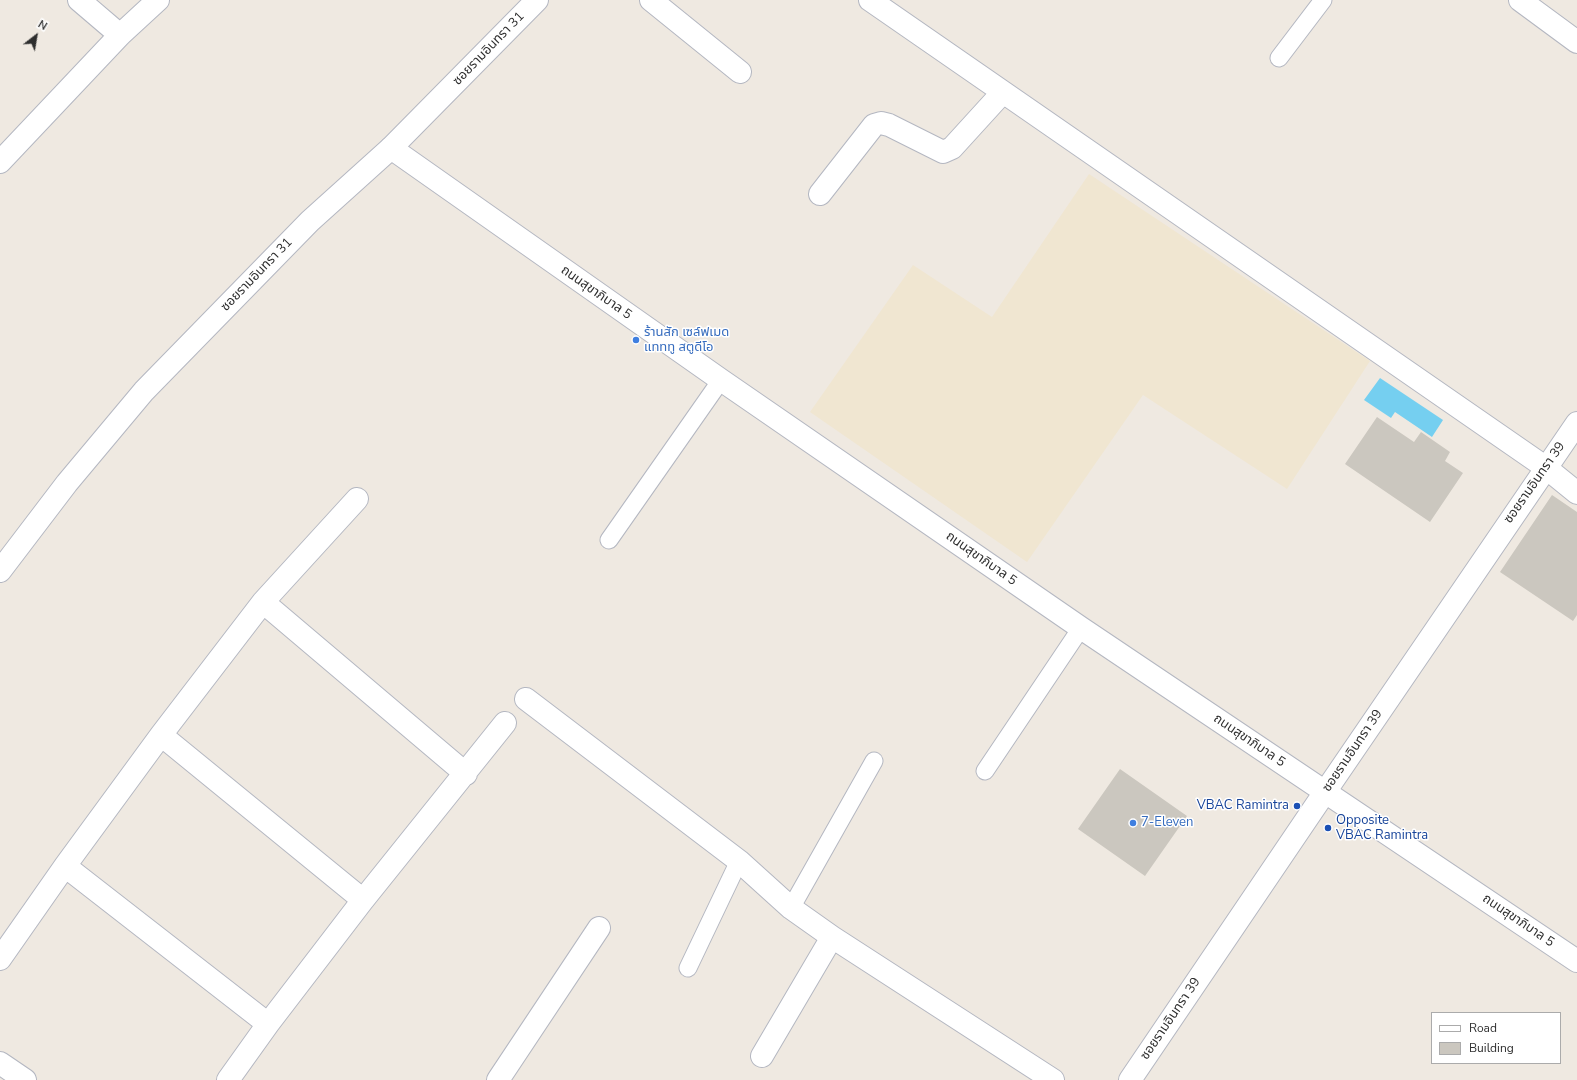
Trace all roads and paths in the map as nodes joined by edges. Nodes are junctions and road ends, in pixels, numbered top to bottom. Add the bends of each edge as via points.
1 (79, 0) edge
2 (158, 0) edge
3 (537, 0) edge
4 (652, 0) edge
5 (870, 0) edge
6 (1323, 0) edge
7 (1520, 0) edge
8 (120, 35) junction
9 (1577, 42) edge
10 (1279, 58) dead end
11 (740, 72) dead end
12 (1003, 92) junction
13 (391, 148) junction
14 (0, 162) edge
15 (820, 194) dead end
16 (721, 380) junction
17 (1577, 423) edge
18 (1545, 467) junction
19 (1577, 493) edge
20 (357, 499) dead end
21 (609, 540) dead end
22 (0, 572) edge
23 (263, 602) junction
24 (1081, 628) junction
25 (526, 699) dead end
26 (505, 723) dead end
27 (161, 735) junction
28 (874, 761) dead end
29 (985, 771) dead end
30 (466, 774) junction
31 (1325, 792) junction
32 (739, 861) junction
33 (65, 866) junction
34 (363, 900) junction
35 (791, 908) junction
36 (599, 928) dead end
37 (832, 937) junction
38 (0, 959) edge
39 (1577, 961) edge
40 (688, 968) dead end
41 (268, 1024) junction
42 (762, 1056) dead end
43 (0, 1063) edge
44 (26, 1080) edge
45 (228, 1080) edge
46 (498, 1080) edge
47 (1053, 1080) edge
48 (1130, 1080) edge

1 - 8 street
2 - 8 street
3 - 13 street, ซอยรามอินทรา 31
4 - 11 street
5 - 12 street
6 - 10 lane
7 - 9 street
8 - 14 street
12 - 15 street via 952,148 943,152 889,125 874,125
12 - 18 street
13 - 16 street, ถนนสุขาภิบาล 5
13 - 22 street, ซอยรามอินทรา 31 via 310,221 144,391 67,483
16 - 21 lane
16 - 24 street, ถนนสุขาภิบาล 5
17 - 18 street, ซอยรามอินทรา 39
18 - 19 street
18 - 31 street, ซอยรามอินทรา 39
20 - 23 street
23 - 27 street
23 - 30 street
24 - 29 lane
24 - 31 street, ถนนสุขาภิบาล 5
25 - 32 street
26 - 30 street
27 - 33 street
27 - 34 street
28 - 35 lane
30 - 34 street
31 - 39 street, ถนนสุขาภิบาล 5
31 - 48 street, ซอยรามอินทรา 39
32 - 35 street
32 - 40 lane
33 - 38 street
33 - 41 street
34 - 41 street
35 - 37 street
36 - 46 street
37 - 42 street
37 - 47 street
41 - 45 street
43 - 44 street

